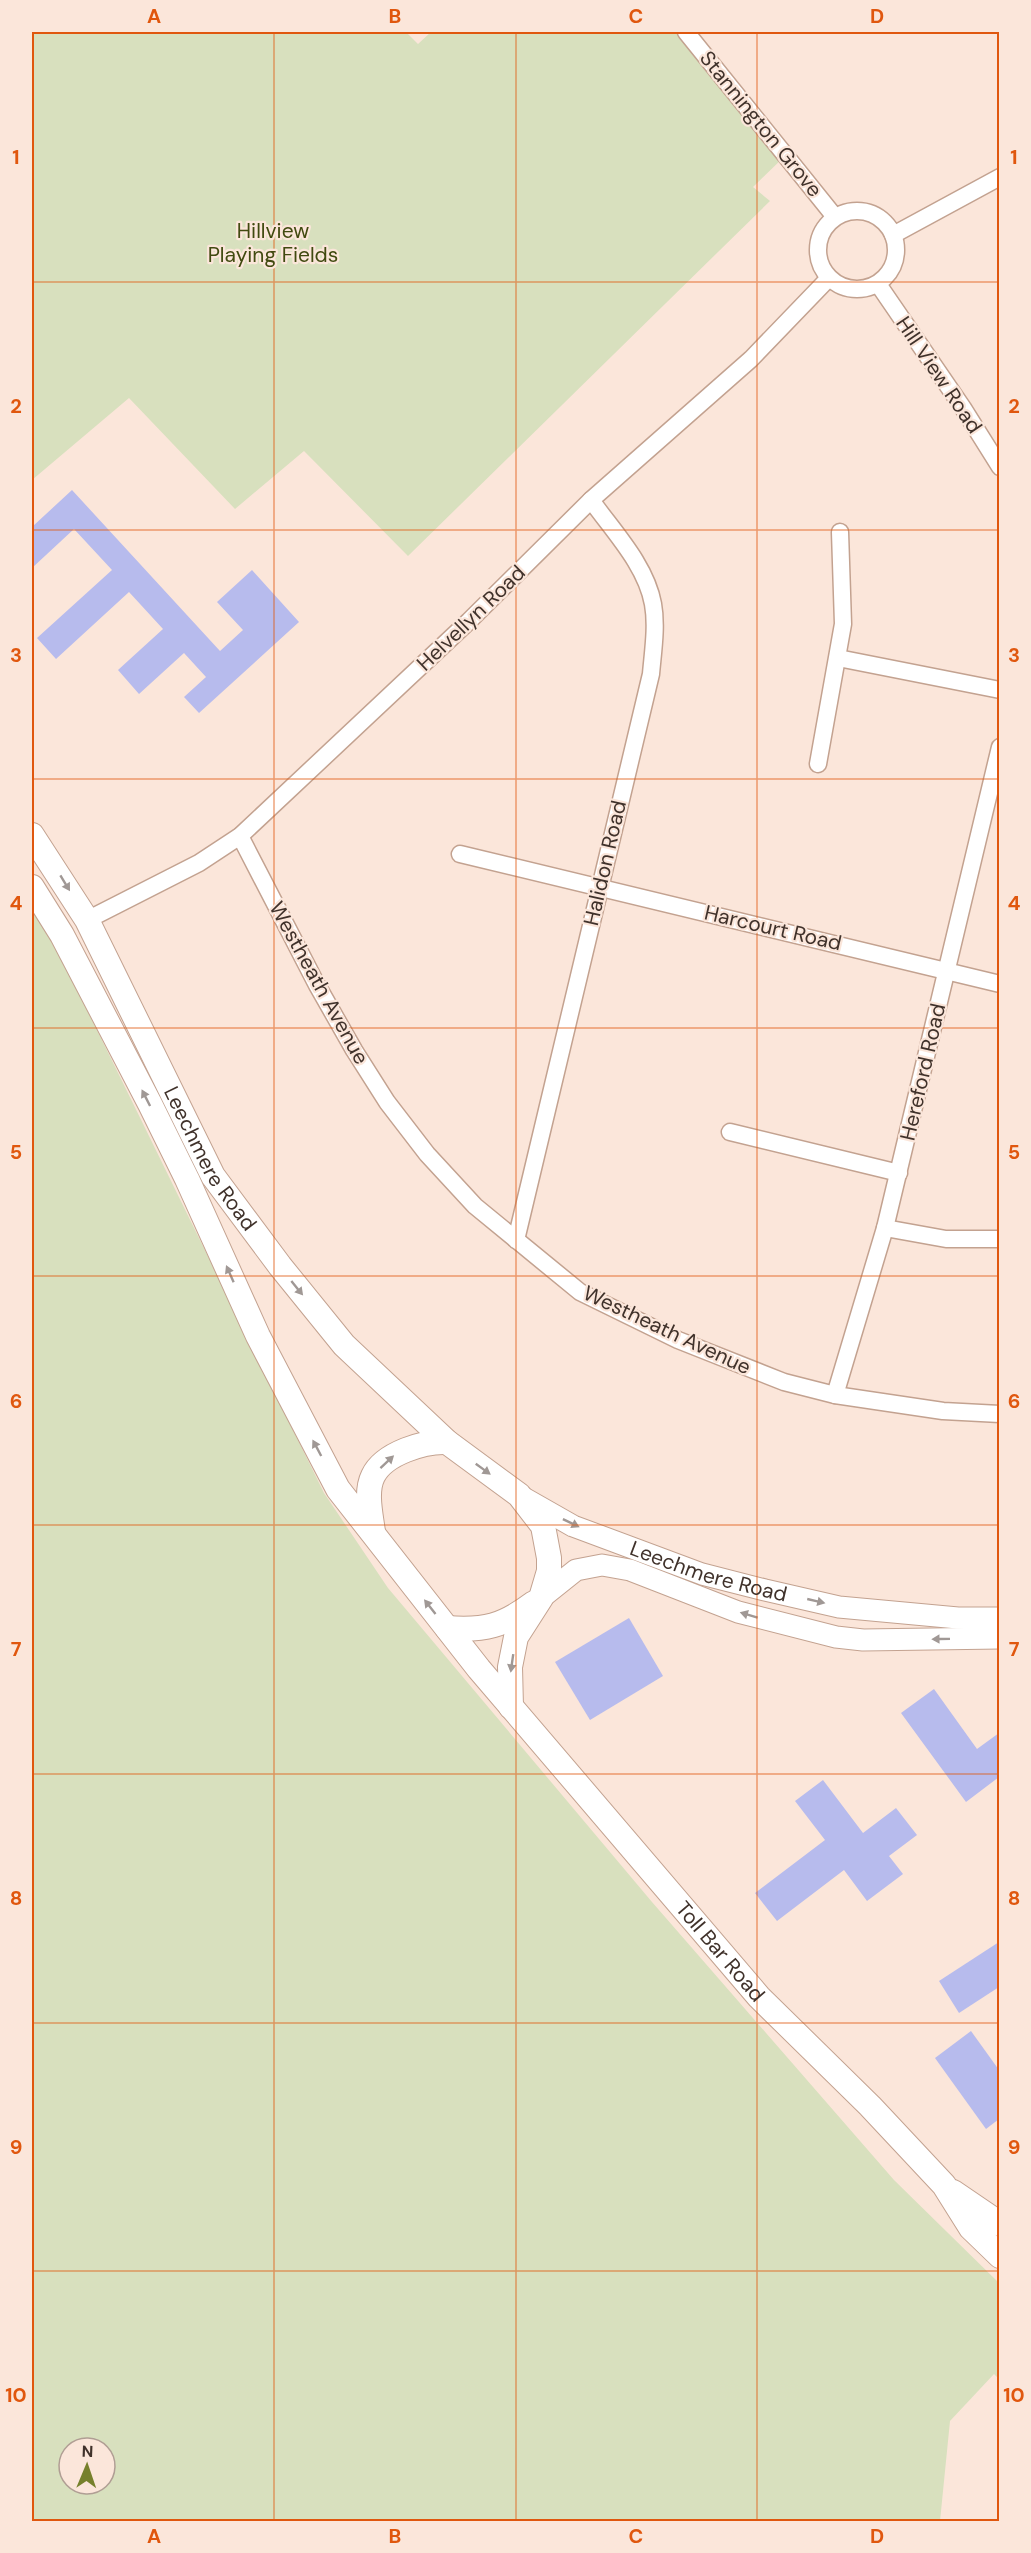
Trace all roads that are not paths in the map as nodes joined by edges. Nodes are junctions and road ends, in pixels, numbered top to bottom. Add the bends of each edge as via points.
1 (686, 32) edge
2 (999, 177) edge
3 (835, 217) junction
4 (893, 234) junction
5 (829, 278) junction
6 (878, 284) junction
7 (999, 467) edge
8 (591, 500) junction
9 (840, 532) dead end
10 (838, 658) junction
11 (999, 690) edge
12 (999, 747) edge
13 (818, 764) dead end
14 (32, 835) edge
15 (240, 836) junction
16 (460, 854) dead end
17 (32, 887) edge
18 (599, 887) junction
19 (87, 920) junction
20 (62, 935) junction
21 (946, 970) junction
22 (999, 984) edge
23 (730, 1132) dead end
24 (899, 1173) junction
25 (885, 1228) junction
26 (999, 1239) edge
27 (516, 1240) junction
28 (835, 1395) junction
29 (999, 1414) edge
30 (447, 1442) junction
31 (519, 1496) junction
32 (373, 1535) junction
33 (541, 1598) junction
34 (999, 1618) edge
35 (447, 1628) junction
36 (999, 1638) edge
37 (479, 1669) joint
38 (511, 1707) junction
39 (944, 2185) junction
40 (999, 2224) edge
41 (999, 2256) edge

1 - 3 street, Stannington Grove
2 - 4 street
3 - 4 street via 857,210 879,217
3 - 5 street via 820,235 818,258
4 - 6 street via 897,253 891,271
5 - 6 street via 843,288 861,290
5 - 8 street, Helvellyn Road via 751,359
6 - 7 street, Hill View Road
8 - 15 street, Helvellyn Road via 469,621
8 - 18 street, Halidon Road via 642,572 653,604 654,635 651,674
9 - 10 street via 843,624
10 - 11 street
10 - 13 street
12 - 21 street, Hereford Road
14 -> 19 main road, Leechmere Road
15 - 19 street, Helvellyn Road via 199,862
15 - 27 street, Westheath Avenue via 322,995 387,1102 427,1154 475,1206
16 - 18 street, Harcourt Road
17 - 20 main road, Leechmere Road
18 - 21 street, Harcourt Road
18 - 27 street, Halidon Road
19 - 20 main road
19 -> 30 main road, Leechmere Road via 213,1176 344,1345
32 -> 20 main road, Leechmere Road via 338,1489 258,1336 187,1179
21 - 22 street, Harcourt Road
21 - 24 street, Hereford Road
23 - 24 street
24 - 25 street, Hereford Road
25 - 26 street via 946,1239
25 - 28 street, Hereford Road
27 - 28 street, Westheath Avenue via 579,1292 731,1363
28 - 29 street, Westheath Avenue via 943,1411
30 -> 31 main road, Leechmere Road
32 -> 30 main road via 369,1498 373,1475 397,1453 431,1442
31 - 33 main road via 543,1526 549,1564
31 -> 34 street, Leechmere Road via 573,1526 702,1574 839,1607
35 -> 32 main road, Leechmere Road
33 - 35 main road, Leechmere Road via 515,1617 488,1628
36 -> 33 street, Leechmere Road via 836,1637 738,1612 630,1570 602,1565 576,1570
33 -> 38 main road via 516,1638 510,1667
35 - 37 main road, Leechmere Road
37 - 38 main road, Toll Bar Road
38 - 39 main road, Toll Bar Road via 759,1996
39 - 40 main road, Toll Bar Road
39 - 41 main road, Toll Bar Road via 971,2228

